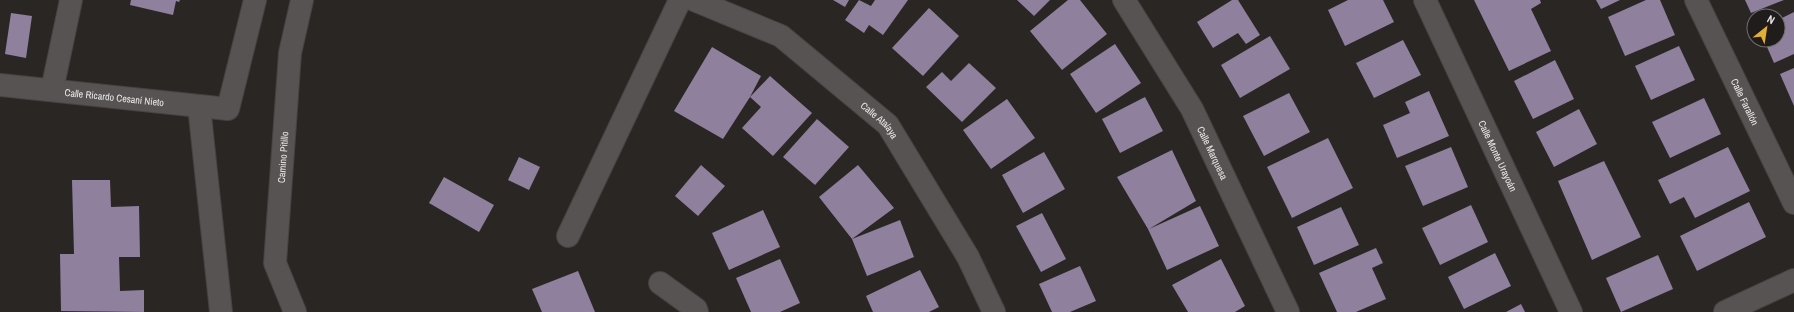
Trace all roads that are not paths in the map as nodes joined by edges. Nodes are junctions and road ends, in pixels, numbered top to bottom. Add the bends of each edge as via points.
1 (71, 0) edge
2 (255, 0) edge
3 (302, 0) edge
4 (680, 0) edge
5 (694, 0) edge
6 (1124, 0) edge
7 (1425, 0) edge
8 (1696, 0) edge
9 (0, 86) edge
10 (52, 90) junction
11 (199, 106) junction
12 (1794, 203) edge
13 (568, 236) dead end
14 (1794, 280) edge
15 (660, 283) dead end
16 (221, 312) edge
17 (295, 312) edge
18 (697, 312) edge
19 (994, 312) edge
20 (1288, 312) edge
21 (1571, 312) edge
22 (1725, 312) edge

1 - 10 street
2 - 11 street, Calle Ricardo Cesaní Nieto via 228,109
3 - 17 street, Camino Pitillo via 290,53 275,263
4 - 13 street
5 - 19 street, Calle Atalaya via 781,36 888,125 968,257
6 - 20 street, Calle Marquesa via 1192,109
7 - 21 street, Calle Monte Urayoán
8 - 12 street, Calle Farallón
9 - 10 street, Calle Ricardo Cesaní Nieto
10 - 11 street, Calle Ricardo Cesaní Nieto
11 - 16 street
14 - 22 street
15 - 18 street

